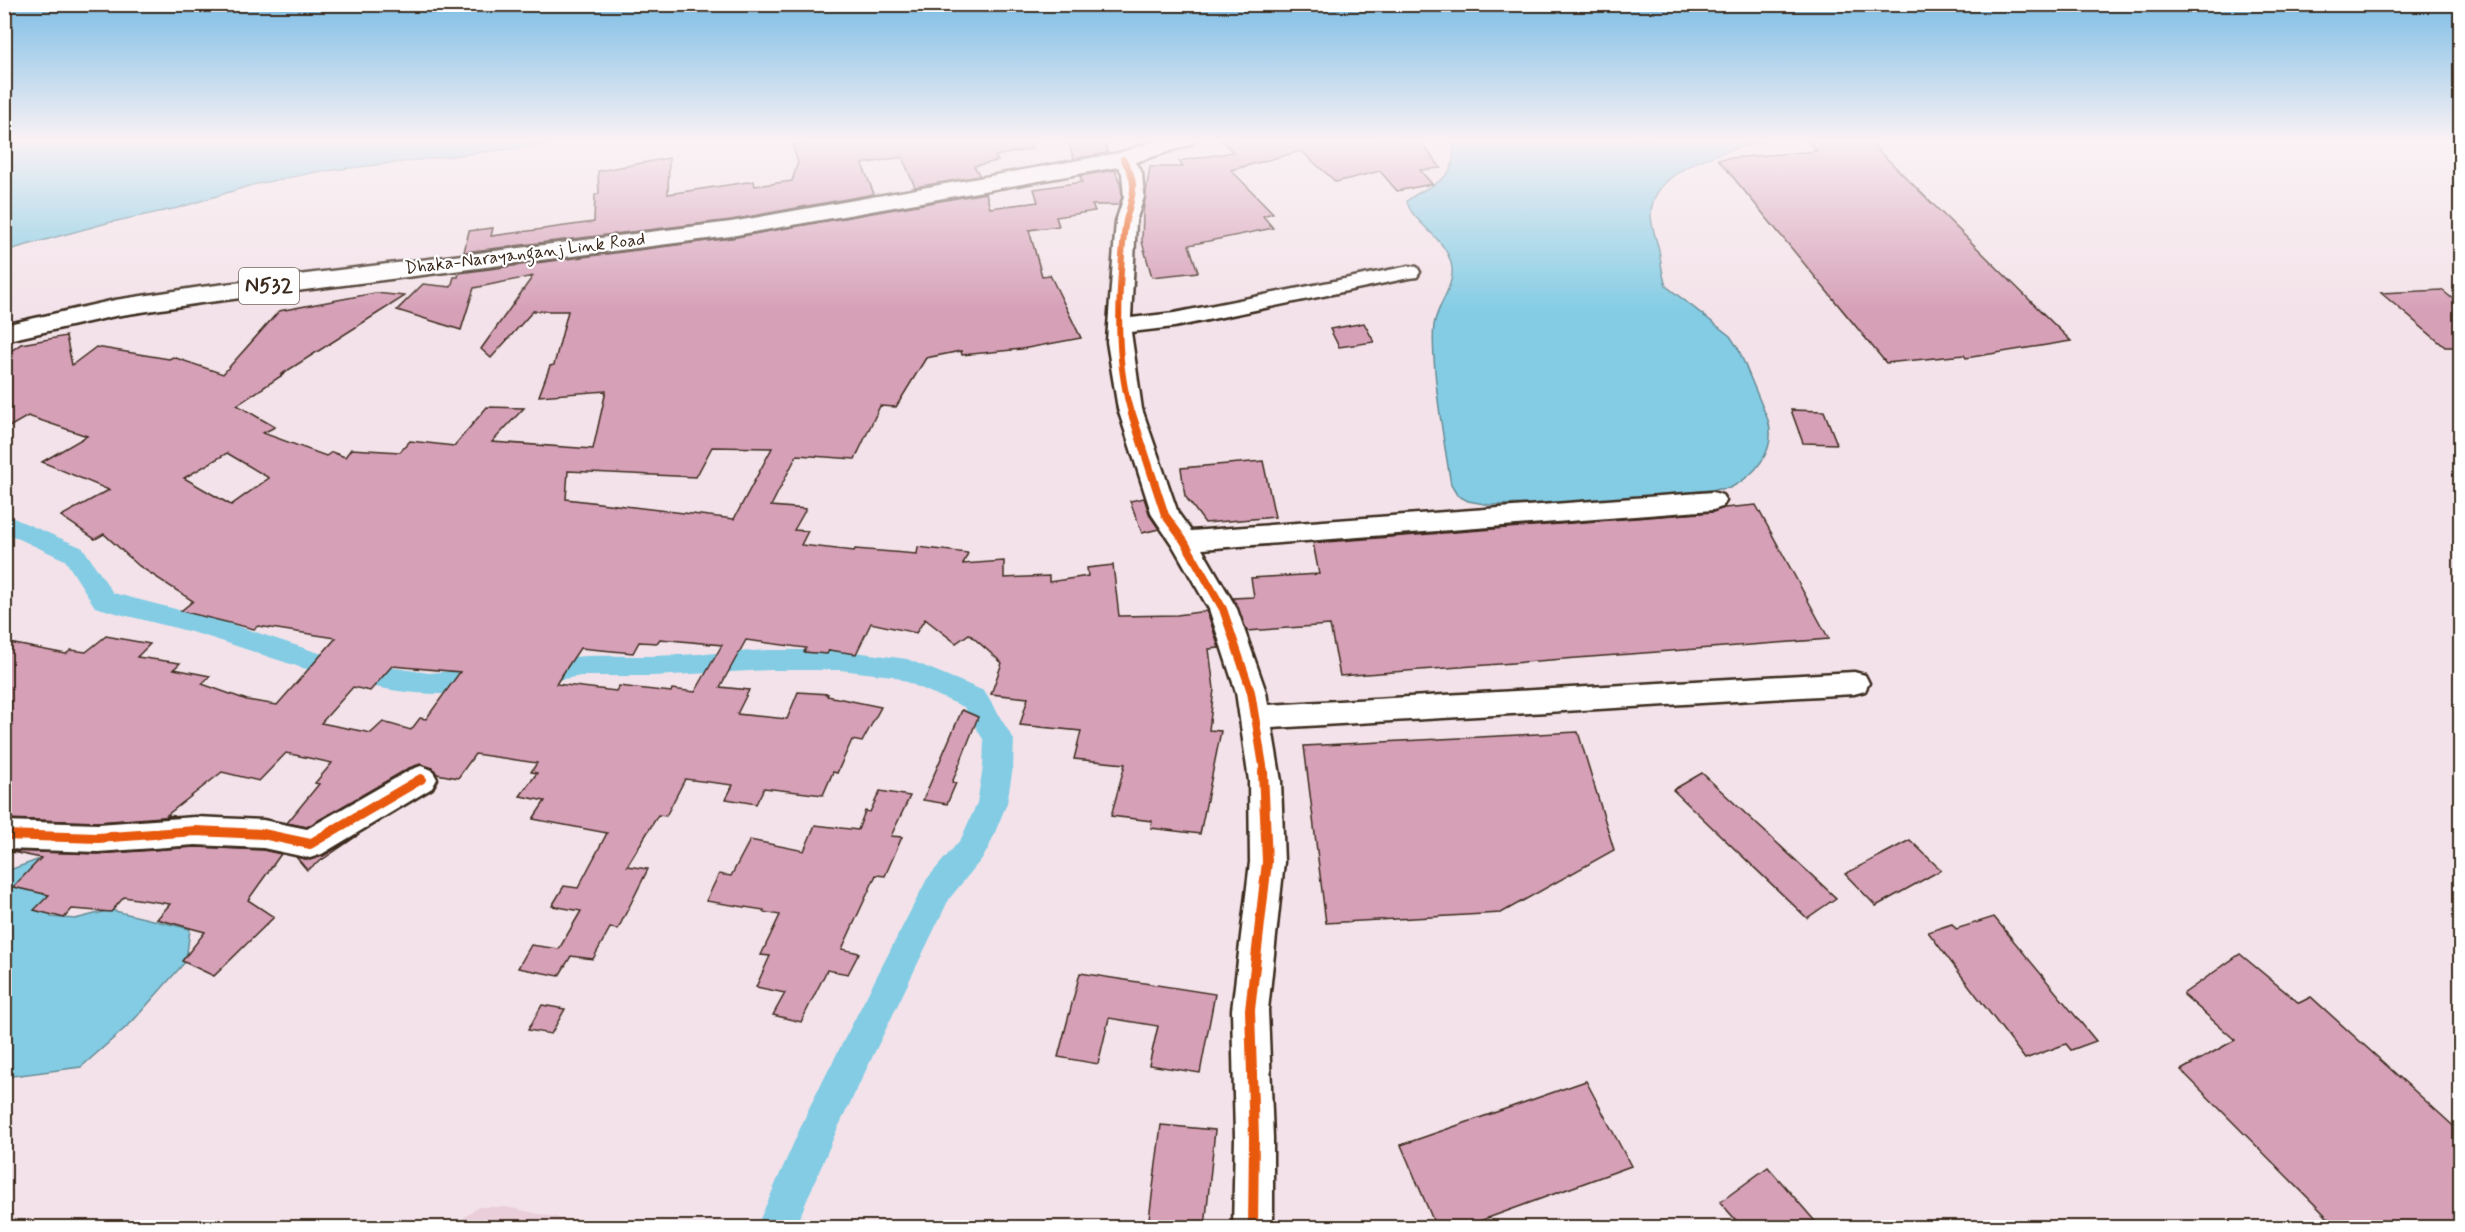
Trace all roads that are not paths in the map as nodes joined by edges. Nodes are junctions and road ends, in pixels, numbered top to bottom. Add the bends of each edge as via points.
1 (913, 196) edge
2 (1134, 196) edge
3 (1409, 272) dead end
4 (1119, 326) junction
5 (4, 333) edge
6 (1713, 501) dead end
7 (1184, 541) junction
8 (1854, 683) dead end
9 (1255, 717) junction
10 (421, 779) dead end
11 (4, 835) edge
12 (1253, 1227) edge

1 - 5 highway, Dhaka-Narayanganj Link Road / N532 via 731,229 201,295 115,308
2 - 4 street via 1126,221
3 - 4 street via 1174,320
4 - 7 street via 1122,375 1130,409 1165,515
6 - 7 street
7 - 9 street via 1223,609 1251,692
8 - 9 street
9 - 12 street via 1265,781 1267,862 1250,1010
10 - 11 street via 310,844 263,834 195,831 98,838

